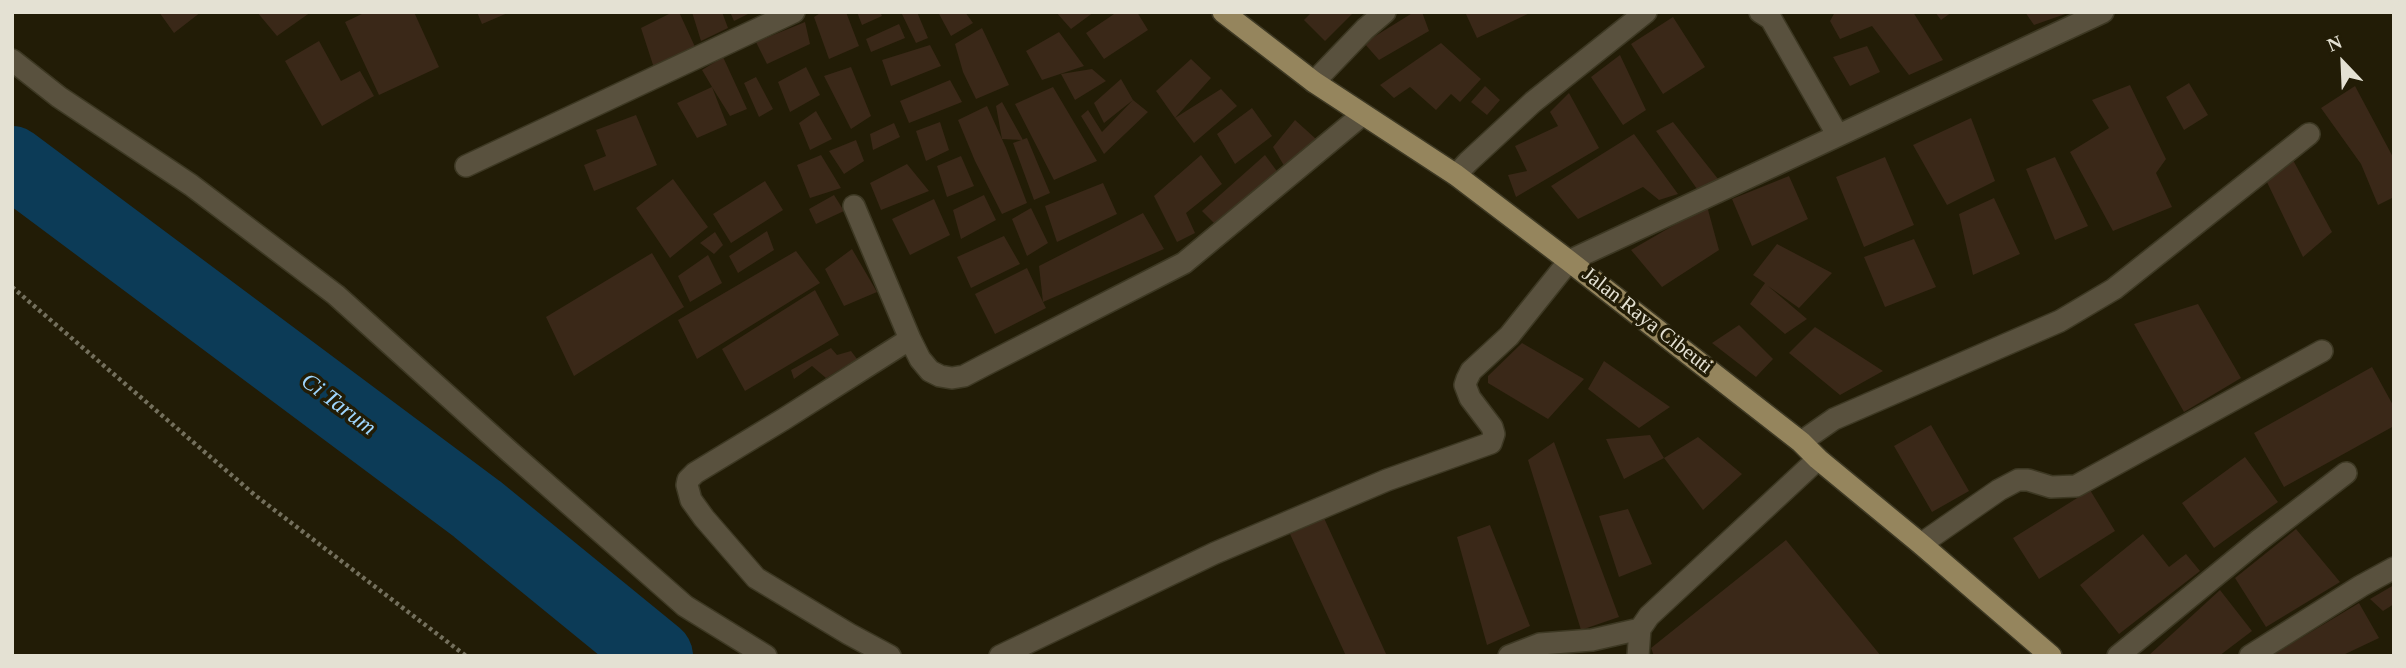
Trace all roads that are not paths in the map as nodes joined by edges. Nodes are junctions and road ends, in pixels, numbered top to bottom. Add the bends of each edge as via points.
1 (794, 12) edge
2 (1223, 12) edge
3 (1385, 12) edge
4 (1646, 12) edge
5 (1760, 12) edge
6 (2103, 12) edge
7 (12, 60) edge
8 (1314, 82) junction
9 (1362, 115) junction
10 (1837, 134) junction
11 (2309, 134) dead end
12 (466, 166) dead end
13 (1457, 175) junction
14 (854, 206) dead end
15 (1569, 261) junction
16 (910, 339) junction
17 (2322, 351) dead end
18 (1801, 442) junction
19 (1818, 459) junction
20 (2346, 473) dead end
21 (1921, 544) junction
22 (2394, 568) edge
23 (1640, 629) junction
24 (766, 656) edge
25 (890, 656) edge
26 (1000, 656) edge
27 (1509, 656) edge
28 (1639, 656) edge
29 (2051, 656) edge
30 (2118, 656) edge
31 (2250, 656) edge

1 - 12 street
2 - 8 main road, Jalan Raya Cibeuti
3 - 8 street
4 - 13 street via 1533,102
5 - 10 street via 1771,19
6 - 10 street
7 - 24 street via 191,185 335,295 685,606
8 - 9 main road, Jalan Raya Cibeuti
9 - 13 main road, Jalan Raya Cibeuti
9 - 16 street via 1184,263 964,376 940,376 930,370
10 - 15 street
11 - 18 street via 2114,289 2060,321 1834,419
13 - 15 main road, Jalan Raya Cibeuti
14 - 16 street
15 - 18 main road, Jalan Raya Cibeuti
15 - 26 street via 1509,336 1466,379 1469,398 1492,427 1491,443 1387,480 1215,553
16 - 25 street via 695,473 687,485 704,518 756,578
17 - 21 street via 2076,486 2050,487 2018,480
18 - 19 main road, Jalan Raya Cibeuti
19 - 21 main road, Jalan Raya Cibeuti
19 - 23 street
20 - 30 street
21 - 29 main road, Jalan Raya Cibeuti
22 - 31 street
23 - 27 street via 1592,640 1540,644
23 - 28 street

